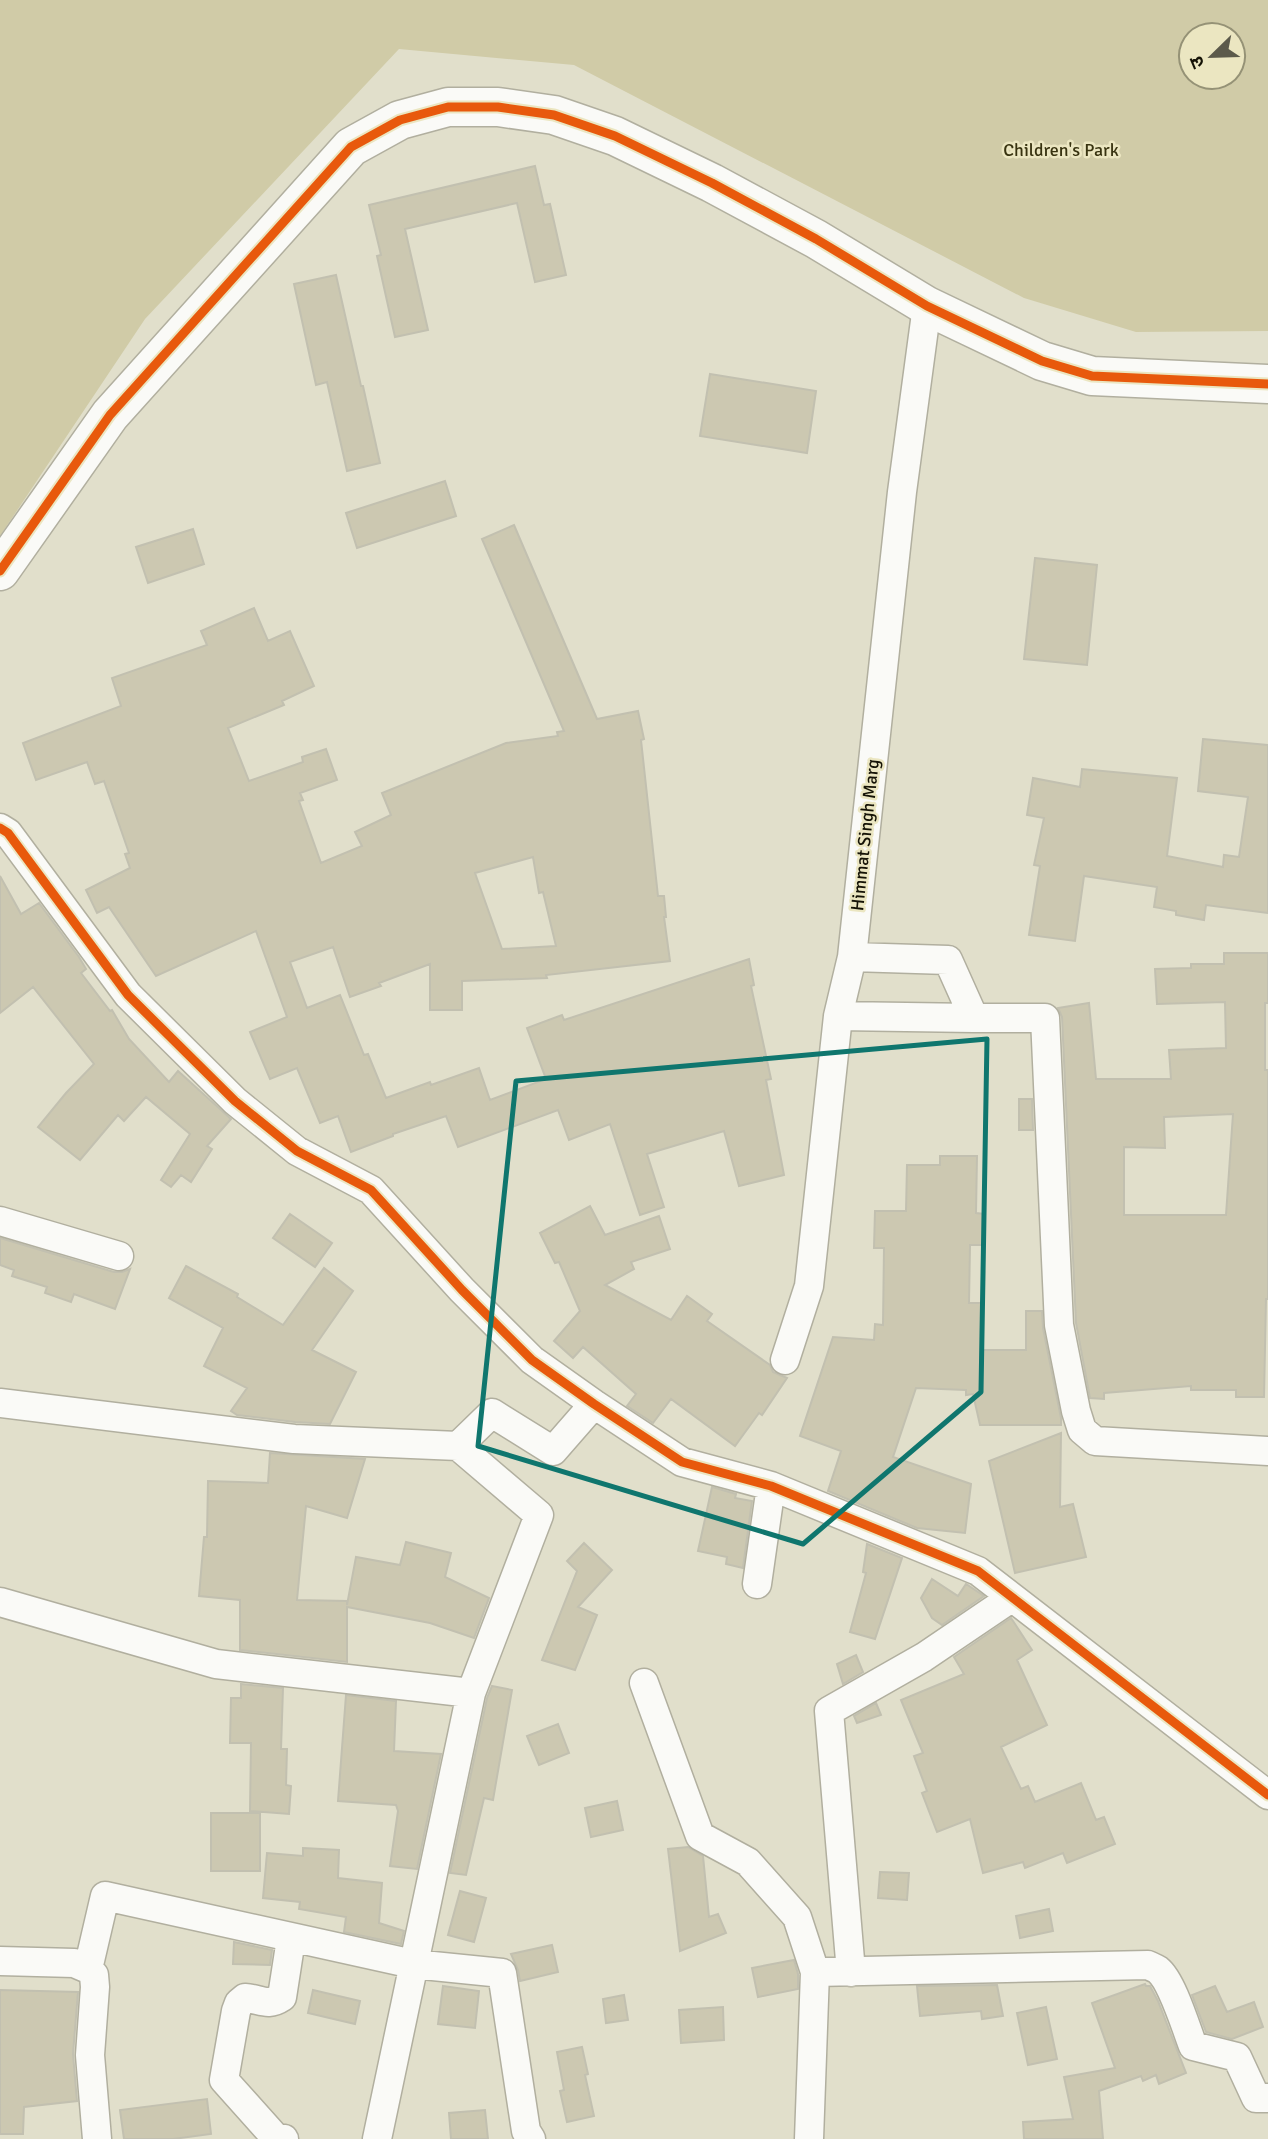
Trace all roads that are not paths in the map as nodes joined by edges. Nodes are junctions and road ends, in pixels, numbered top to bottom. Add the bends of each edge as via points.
1 (927, 306) junction
2 (1268, 384) edge
3 (0, 571) edge
4 (0, 828) edge
5 (852, 957) junction
6 (838, 1016) junction
7 (974, 1018) junction
8 (0, 1222) edge
9 (119, 1256) dead end
10 (785, 1360) dead end
11 (0, 1403) edge
12 (594, 1404) junction
13 (458, 1446) junction
14 (1268, 1451) edge
15 (771, 1486) junction
16 (757, 1584) dead end
17 (1011, 1598) junction
18 (0, 1602) edge
19 (644, 1683) dead end
20 (471, 1693) junction
21 (1268, 1795) edge
22 (291, 1939) junction
23 (0, 1961) edge
24 (413, 1964) junction
25 (88, 1969) junction
26 (815, 1972) junction
27 (850, 1972) junction
28 (1268, 2098) edge
29 (97, 2139) edge
30 (284, 2139) edge
31 (377, 2139) edge
32 (531, 2139) edge
33 (808, 2139) edge

1 - 2 street via 1042,361 1092,376
1 - 3 street via 816,239 615,136 554,115 498,107 448,107 400,120 351,147 110,415
1 - 5 street, Himmat Singh Marg
4 - 12 street via 128,995 235,1101 297,1151 371,1190 532,1360
5 - 6 street, Himmat Singh Marg
5 - 7 street via 948,960
6 - 7 street
6 - 10 street, Himmat Singh Marg via 809,1286
7 - 14 street via 1045,1018 1059,1325 1082,1430 1094,1441
8 - 9 street
11 - 13 street via 294,1439
12 - 13 street via 553,1451 492,1413
12 - 15 street via 682,1462
13 - 20 street via 539,1515
15 - 16 street
15 - 17 street via 978,1571
17 - 21 street
17 - 27 street via 924,1657 829,1711
18 - 20 street via 216,1664
19 - 26 street via 700,1836 748,1862 797,1917
20 - 24 street
22 - 24 street
22 - 25 street via 104,1896
22 - 30 street via 282,1997 265,2003 245,1998 239,2003 224,2080 276,2138
23 - 25 street via 74,1963
24 - 31 street
24 - 32 street via 502,1973 526,2131
25 - 29 street via 94,1975 90,2055
26 - 27 street
26 - 33 street
27 - 28 street via 1147,1965 1164,1976 1193,2046 1237,2057 1256,2098

